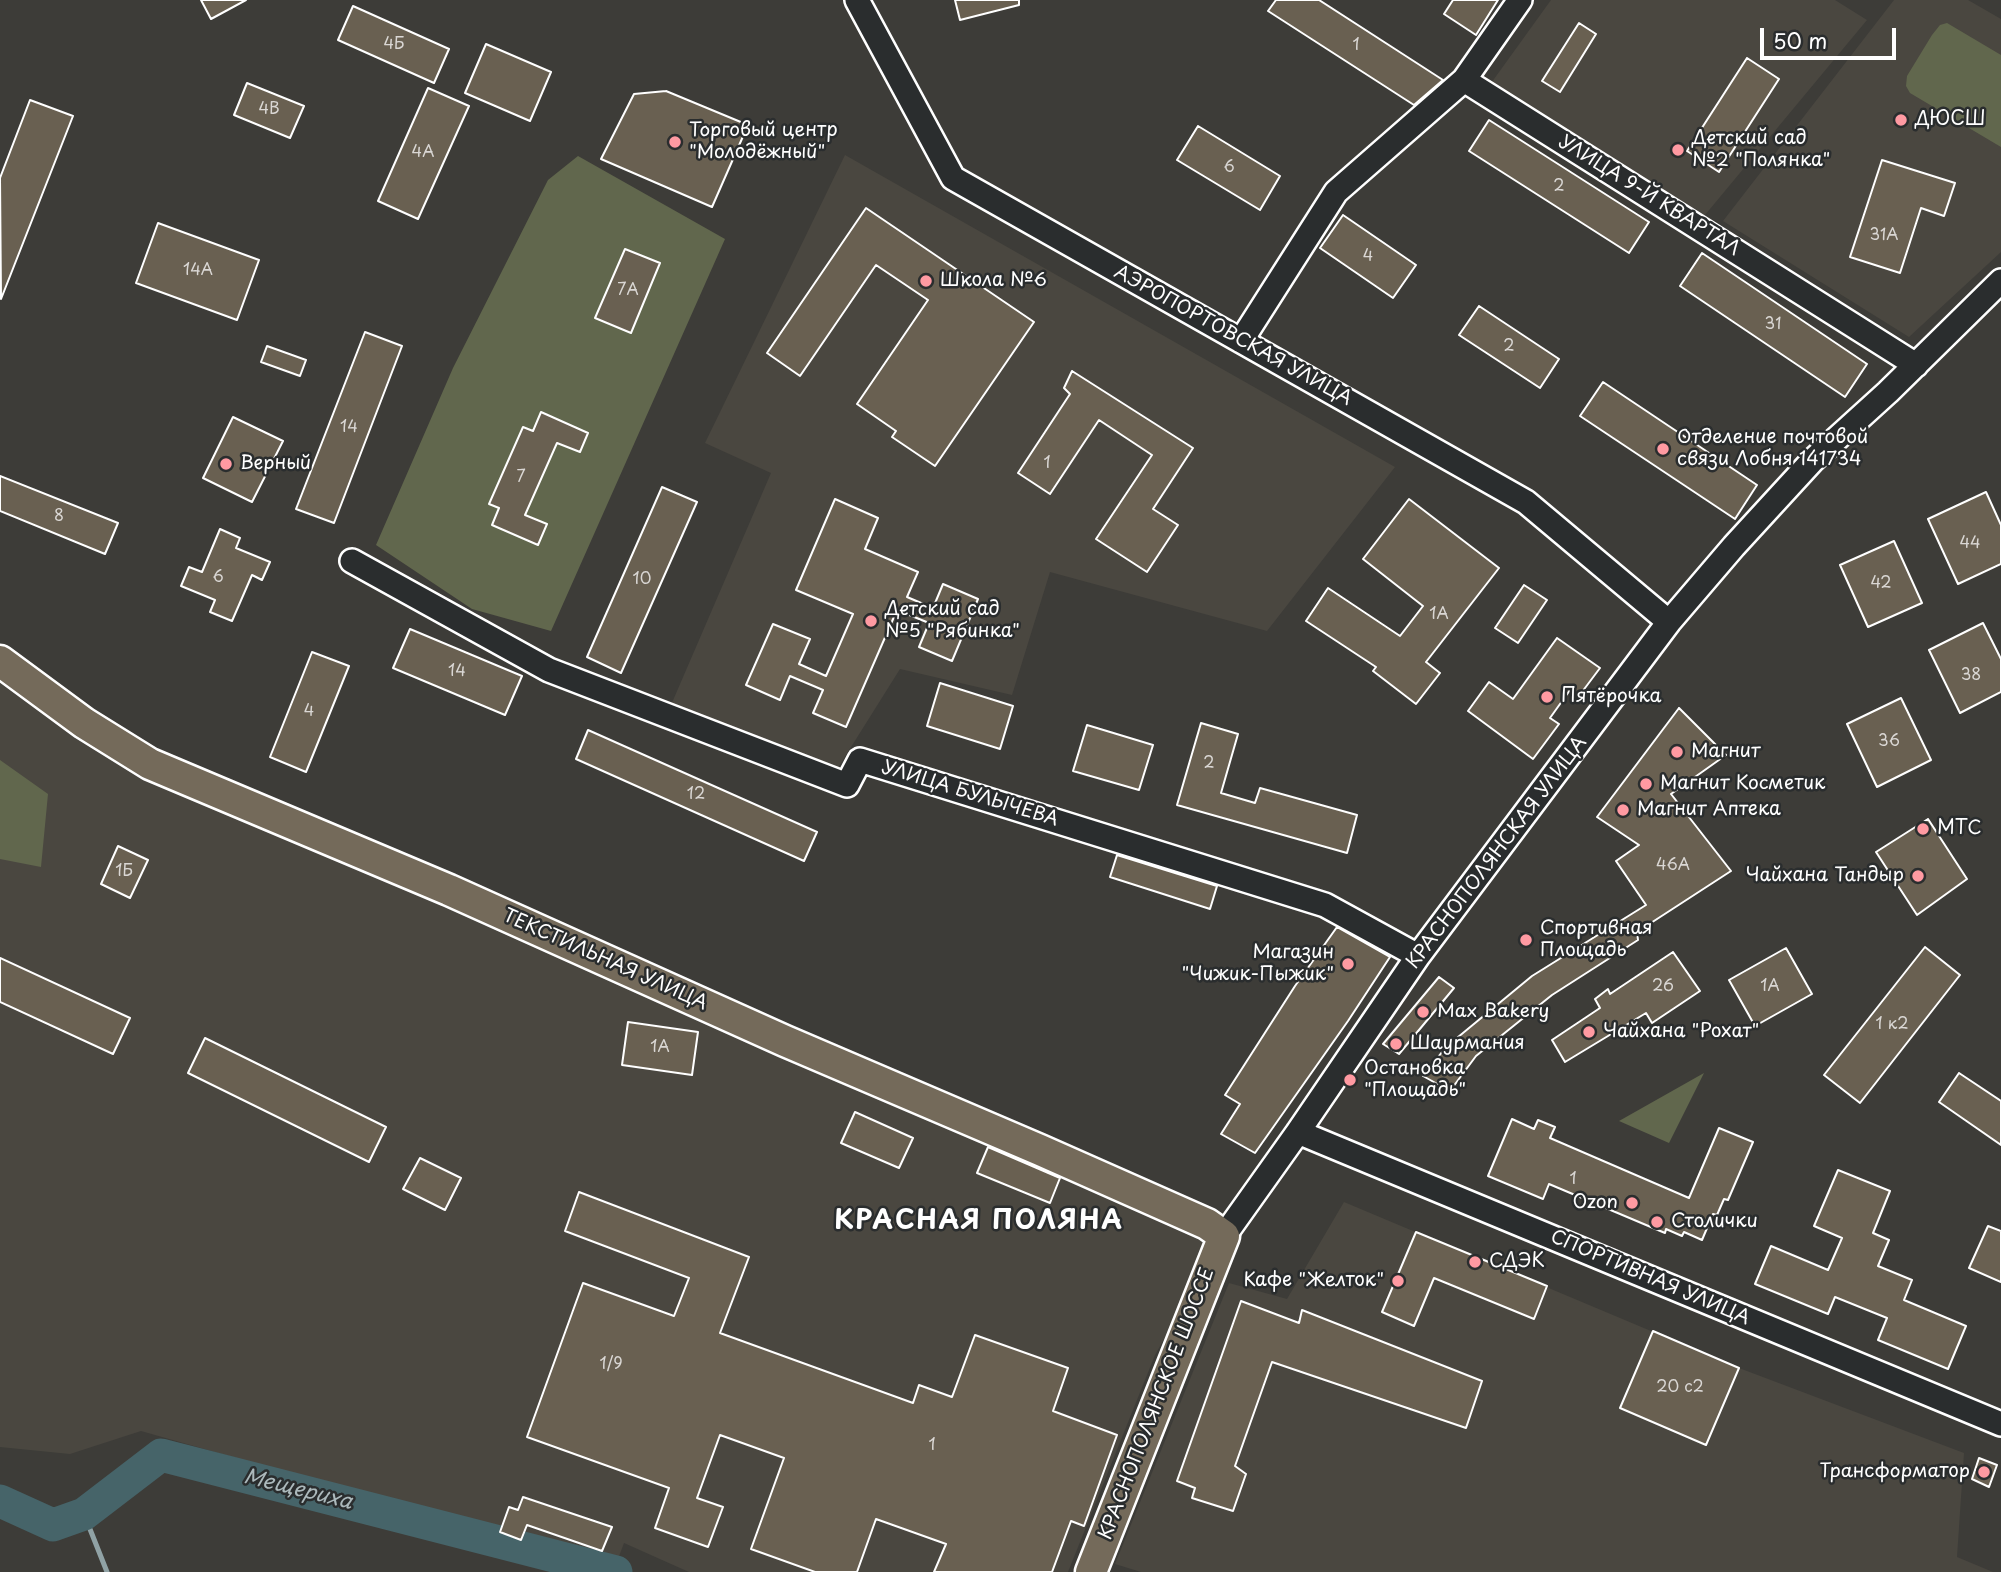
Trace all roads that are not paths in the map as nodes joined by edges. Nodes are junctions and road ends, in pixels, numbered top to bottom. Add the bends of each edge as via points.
1 (857, 0) edge
2 (1520, 0) edge
3 (1464, 80) junction
4 (2001, 281) edge
5 (1241, 341) junction
6 (1916, 365) junction
7 (352, 561) dead end
8 (1669, 622) junction
9 (0, 661) edge
10 (1418, 956) junction
11 (1298, 1132) junction
12 (1224, 1236) junction
13 (2001, 1424) edge
14 (1091, 1572) edge

1 - 5 street, АЭРОПОРТОВСКАЯ УЛИЦА via 953,178
2 - 3 street
3 - 5 street via 1336,192
3 - 6 street, УЛИЦА 9-Й КВАРТАЛ
4 - 6 street, КРАСНОПОЛЯНСКАЯ УЛИЦА
5 - 8 street, АЭРОПОРТОВСКАЯ УЛИЦА via 1526,502
6 - 8 street, КРАСНОПОЛЯНСКАЯ УЛИЦА via 1812,461
7 - 10 street, УЛИЦА БУЛЫЧЕВА via 549,670 847,785 860,760 1325,905
8 - 10 street, КРАСНОПОЛЯНСКАЯ УЛИЦА
9 - 12 main road, ТЕКСТИЛЬНАЯ УЛИЦА via 84,723 150,764 449,890 1207,1224
10 - 11 street, КРАСНОПОЛЯНСКАЯ УЛИЦА
11 - 12 street, КРАСНОПОЛЯНСКАЯ УЛИЦА
11 - 13 street, СПОРТИВНАЯ УЛИЦА
12 - 14 main road, КРАСНОПОЛЯНСКОЕ ШОССЕ

